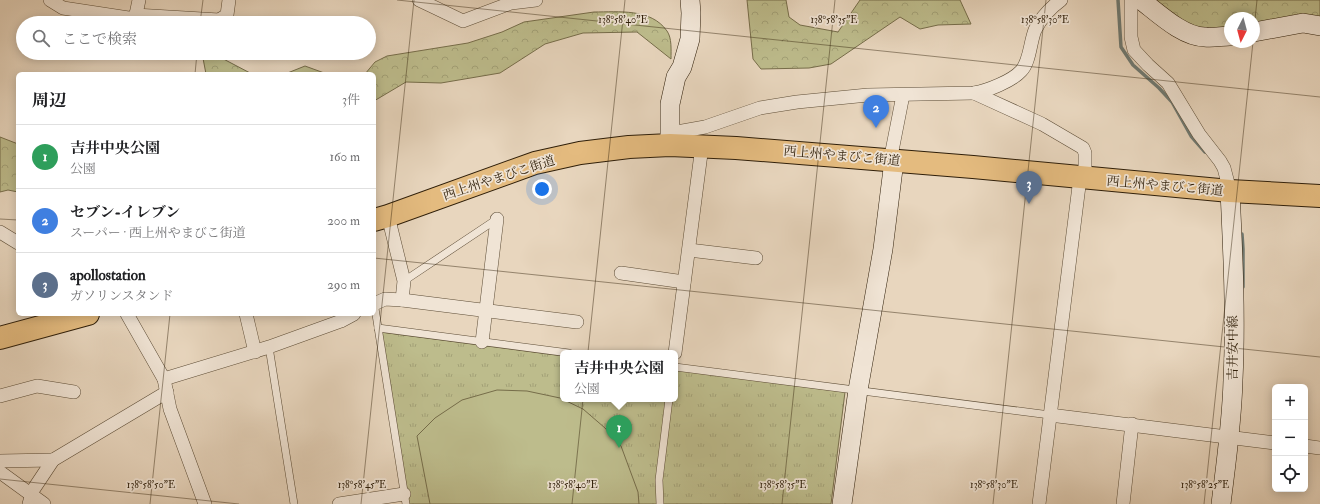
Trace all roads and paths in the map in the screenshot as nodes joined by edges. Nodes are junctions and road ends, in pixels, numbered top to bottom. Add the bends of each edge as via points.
1 (50, 0) edge
2 (139, 0) edge
3 (229, 0) edge
4 (419, 0) edge
5 (536, 0) edge
6 (690, 0) edge
7 (1061, 0) edge
8 (1131, 0) edge
9 (1141, 0) edge
10 (135, 15) joint
11 (115, 16) edge
12 (152, 16) edge
13 (225, 16) edge
14 (1320, 26) edge
15 (1260, 31) edge
16 (1224, 36) edge
17 (974, 93) junction
18 (903, 95) junction
19 (674, 139) junction
20 (702, 146) junction
21 (894, 161) junction
22 (1082, 178) junction
23 (1230, 191) junction
24 (1320, 196) edge
25 (381, 218) edge
26 (497, 219) joint
27 (0, 232) edge
28 (16, 242) edge
29 (688, 250) junction
30 (756, 258) dead end
31 (621, 273) dead end
32 (404, 281) junction
33 (684, 282) junction
34 (402, 300) junction
35 (376, 302) edge
36 (486, 310) junction
37 (81, 316) edge
38 (128, 316) edge
39 (246, 316) edge
40 (350, 316) edge
41 (376, 316) edge
42 (577, 322) dead end
43 (378, 328) junction
44 (0, 338) edge
45 (482, 342) junction
46 (269, 347) junction
47 (675, 350) edge
48 (255, 352) junction
49 (560, 352) edge
50 (678, 367) edge
51 (165, 386) junction
52 (858, 390) junction
53 (74, 392) dead end
54 (0, 396) edge
55 (669, 402) edge
56 (1050, 415) junction
57 (1132, 424) junction
58 (1229, 437) junction
59 (1272, 443) edge
60 (1308, 446) edge
61 (1320, 448) edge
62 (53, 460) junction
63 (0, 461) edge
64 (0, 472) edge
65 (405, 499) edge
66 (30, 500) edge
67 (347, 503) edge
68 (44, 504) edge
69 (206, 504) edge
70 (294, 504) edge
71 (660, 504) edge
72 (842, 504) edge
73 (1039, 504) edge
74 (1123, 504) edge
75 (1221, 504) edge

1 - 11 street via 63,8
2 - 10 street
3 - 13 street
4 - 5 street via 463,21 511,3
6 - 19 street via 690,39 670,104
7 - 17 street via 1042,17 1022,71 983,92
8 - 23 street via 1131,37 1134,50 1168,83 1198,134 1224,168
9 - 16 street via 1187,33 1204,38
10 - 12 street
14 - 15 street via 1303,23
17 - 18 street
17 - 22 street via 1042,124 1083,148 1085,153
18 - 19 street via 868,95 760,108
18 - 21 street via 892,151
19 - 20 highway, 西上州やまびこ街道
19 - 25 highway, 西上州やまびこ街道 via 580,153 535,164
20 - 21 highway, 西上州やまびこ街道
20 - 29 street
21 - 22 highway, 西上州やまびこ街道
21 - 52 street via 883,249
22 - 23 highway, 西上州やまびこ街道
22 - 56 street
23 - 24 highway, 西上州やまびこ街道
23 - 58 street, 吉井安中線 via 1234,381
25 - 32 street
26 - 32 lane
26 - 36 street
27 - 28 street
29 - 30 street
29 - 33 street
31 - 33 street
32 - 34 street
33 - 47 street
34 - 35 street via 385,299
34 - 36 street
36 - 42 street
36 - 45 street
37 - 44 highway
38 - 51 street
39 - 48 street
40 - 46 street
41 - 43 lane
43 - 45 lane
43 - 65 lane
45 - 49 lane
46 - 48 street
46 - 70 lane
48 - 51 street
50 - 52 lane
51 - 62 street
51 - 69 street via 170,409
52 - 56 lane
52 - 72 street
53 - 54 street via 37,386
55 - 71 lane via 659,480
56 - 57 street
56 - 73 street
57 - 58 street
57 - 74 street
58 - 59 street
58 - 75 street, 吉井安中線
60 - 61 street
62 - 63 street
62 - 66 street via 33,490
64 - 66 street
65 - 67 street
66 - 68 street

